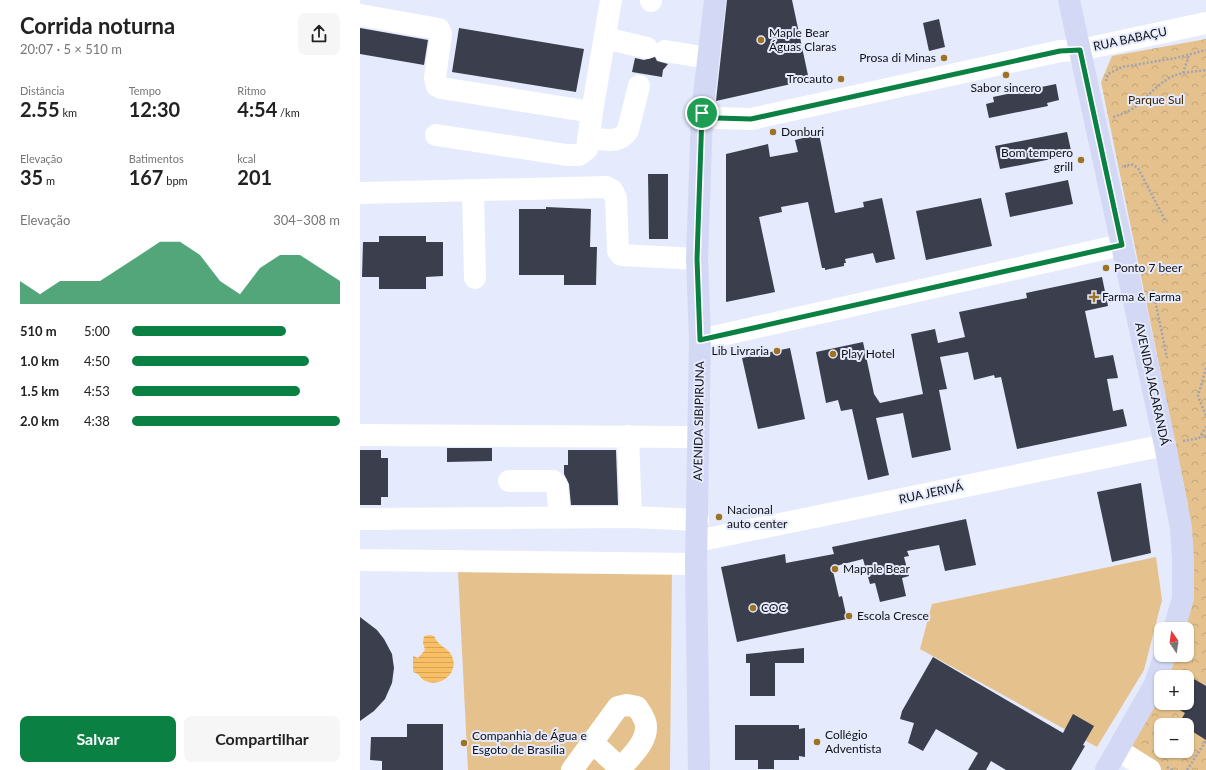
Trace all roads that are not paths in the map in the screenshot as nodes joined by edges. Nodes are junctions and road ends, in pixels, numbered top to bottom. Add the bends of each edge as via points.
1 (611, 0) edge
2 (715, 0) edge
3 (1069, 0) edge
4 (360, 15) edge
5 (1206, 23) edge
6 (605, 38) junction
7 (1080, 50) junction
8 (708, 58) junction
9 (639, 86) dead end
10 (592, 112) junction
11 (702, 113) junction
12 (436, 135) dead end
13 (588, 138) junction
14 (473, 191) junction
15 (360, 193) edge
16 (1122, 245) junction
17 (697, 259) junction
18 (474, 278) dead end
19 (700, 340) junction
20 (360, 435) edge
21 (628, 436) junction
22 (698, 437) junction
23 (1174, 443) junction
24 (509, 481) dead end
25 (631, 517) junction
26 (560, 518) junction
27 (360, 519) edge
28 (698, 520) junction
29 (697, 542) junction
30 (360, 560) edge
31 (696, 564) junction
32 (1176, 622) edge
33 (1163, 662) edge
34 (592, 742) junction
35 (1118, 750) junction
36 (1155, 767) edge
37 (619, 769) edge
38 (572, 770) edge
39 (699, 770) edge
40 (1106, 770) edge

1 - 6 street
2 - 8 main road, AVENIDA SIBIPIRUNA
3 - 7 main road, AVENIDA JACARANDÁ
4 - 10 street via 439,29 441,34 435,78 441,88
5 - 7 street, RUA BABAÇU
6 - 8 street
6 - 10 street
7 - 11 street, RUA BABAÇU via 1060,51 751,119 717,118
7 - 16 main road, AVENIDA JACARANDÁ via 1106,117
8 - 11 main road, AVENIDA SIBIPIRUNA
9 - 13 street via 628,130 624,136 613,141
10 - 13 street
11 - 17 main road, AVENIDA SIBIPIRUNA
12 - 13 street via 567,155 584,153
14 - 15 street
14 - 17 street via 606,187 612,190 616,198 618,251 621,255
14 - 18 street
16 - 19 street
16 - 23 main road, AVENIDA JACARANDÁ
17 - 19 main road, AVENIDA SIBIPIRUNA
19 - 22 main road, AVENIDA SIBIPIRUNA
20 - 21 street
21 - 22 street
21 - 25 street
22 - 28 main road, AVENIDA SIBIPIRUNA
23 - 29 street, RUA JERIVÁ
23 - 32 main road, AVENIDA JACARANDÁ via 1183,559 1183,598
24 - 26 street via 553,481 557,485
25 - 26 street
25 - 28 street
26 - 27 street
28 - 29 main road, AVENIDA SIBIPIRUNA
29 - 31 main road, AVENIDA SIBIPIRUNA
30 - 31 street
31 - 39 main road, AVENIDA SIBIPIRUNA
33 - 35 main road via 1155,684
34 - 37 street
34 - 37 street via 618,707 637,707 645,722 645,734 641,744
34 - 38 street
35 - 36 street
35 - 40 main road

